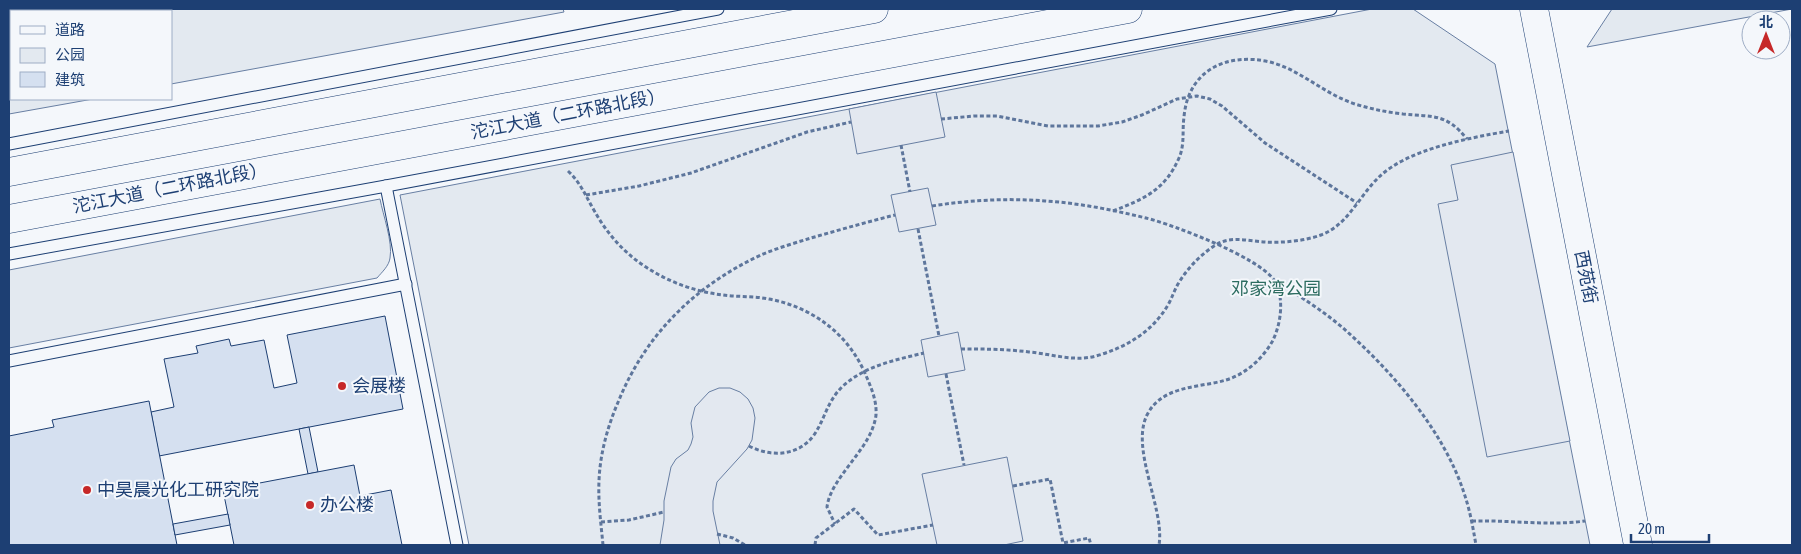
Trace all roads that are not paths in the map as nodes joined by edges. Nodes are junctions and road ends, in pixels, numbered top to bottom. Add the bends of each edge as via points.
1 (718, 9) edge
2 (874, 9) edge
3 (1128, 9) edge
4 (1331, 9) edge
5 (1534, 9) edge
6 (9, 144) edge
7 (9, 172) edge
8 (386, 186) junction
9 (9, 219) edge
10 (9, 254) edge
11 (406, 284) junction
12 (9, 361) edge
13 (457, 545) edge
14 (1638, 545) edge

1 - 6 lane
2 - 7 main road
3 - 9 main road, 沱江大道（二环路北段）
4 - 8 lane
5 - 14 main road, 西苑街
8 - 10 lane
8 - 11 lane
11 - 12 lane
11 - 13 lane

